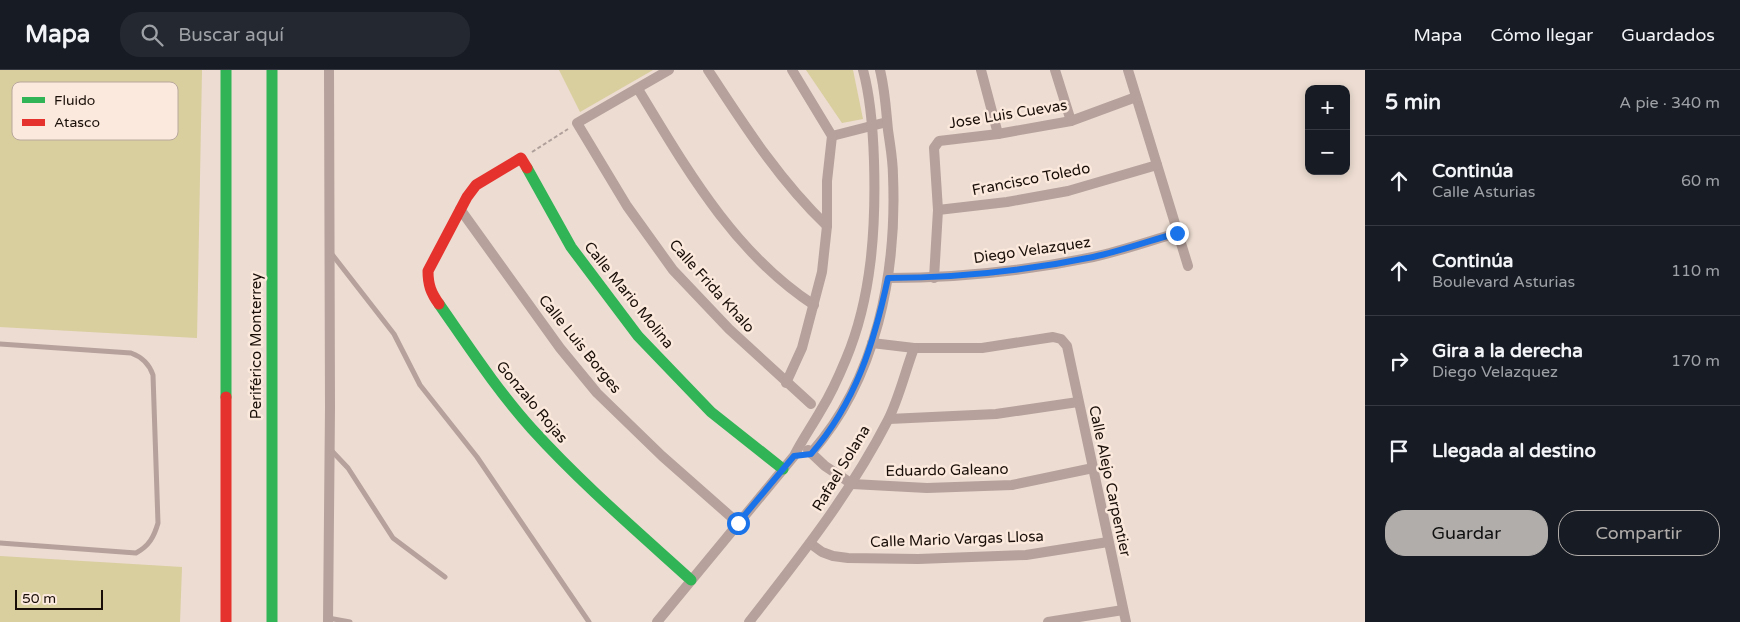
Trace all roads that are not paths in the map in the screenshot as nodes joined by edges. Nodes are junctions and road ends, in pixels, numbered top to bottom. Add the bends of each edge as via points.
1 (226, 70) edge
2 (272, 70) edge
3 (329, 70) edge
4 (669, 70) edge
5 (708, 70) edge
6 (792, 70) edge
7 (863, 70) edge
8 (880, 70) edge
9 (980, 70) edge
10 (1055, 70) edge
11 (1128, 70) edge
12 (638, 89) junction
13 (1136, 97) junction
14 (1071, 121) junction
15 (887, 122) junction
16 (872, 125) junction
17 (998, 134) junction
18 (832, 136) junction
19 (522, 158) joint
20 (1157, 165) junction
21 (460, 209) junction
22 (938, 210) junction
23 (827, 226) junction
24 (1177, 233) junction
25 (330, 250) junction
26 (1188, 266) dead end
27 (888, 278) junction
28 (934, 278) junction
29 (814, 305) junction
30 (872, 343) junction
31 (0, 344) edge
32 (914, 348) junction
33 (786, 383) junction
34 (1078, 402) junction
35 (811, 404) dead end
36 (888, 418) junction
37 (800, 443) junction
38 (330, 449) junction
39 (811, 454) junction
40 (794, 456) junction
41 (1093, 468) junction
42 (783, 469) junction
43 (852, 484) junction
44 (738, 523) junction
45 (1108, 542) junction
46 (0, 543) edge
47 (811, 544) junction
48 (445, 577) dead end
49 (692, 580) junction
50 (1123, 610) junction
51 (328, 620) edge
52 (226, 622) edge
53 (272, 622) edge
54 (350, 622) edge
55 (589, 622) edge
56 (656, 622) edge
57 (749, 622) edge
58 (1048, 622) edge
59 (1126, 622) edge

1 - 52 main road, Periférico Monterrey
2 - 53 main road, Periférico Monterrey
3 - 25 street
4 - 12 street
5 - 23 street via 752,138 787,184
6 - 18 street
7 - 16 street
8 - 15 street
9 - 17 street
10 - 14 street
11 - 13 street
12 - 29 street via 684,165 739,238 772,273
12 - 33 street, Calle Frida Khalo via 577,123 627,206 673,270
13 - 14 street, Jose Luis Cuevas
13 - 20 street
14 - 17 street, Jose Luis Cuevas
15 - 16 street
15 - 27 street via 893,175
16 - 18 street
16 - 37 street via 875,217 860,321 829,397
17 - 22 street, Jose Luis Cuevas via 937,142 934,148
18 - 23 street
19 - 21 main road, Gonzalo Rojas via 476,185
19 - 42 main road, Calle Mario Molina via 571,247 638,336 711,412
20 - 22 street, Francisco Toledo via 1068,191
20 - 24 street
21 - 44 street, Calle Luis Borges via 560,348 597,393
21 - 49 main road, Gonzalo Rojas via 428,271 431,292 496,386 548,446
22 - 28 street
23 - 29 street via 822,272
24 - 26 street
24 - 28 street, Diego Velazquez via 1094,257 1007,272
25 - 38 street
25 - 55 lane via 394,334 420,386 476,456
27 - 28 street, Diego Velazquez
27 - 30 street
29 - 33 street via 802,348
30 - 32 street
30 - 39 street via 840,413
31 - 46 lane via 131,353 146,362 154,375 158,523 151,541 136,553
32 - 34 street, Calle Alejo Carpentier via 982,348 1053,337 1061,339 1067,346
32 - 36 street, Rafael Solana
33 - 35 street, Calle Frida Khalo
34 - 36 street via 996,414
34 - 41 street, Calle Alejo Carpentier
36 - 43 street, Rafael Solana
37 - 39 street
37 - 40 street
38 - 48 lane via 348,468 394,538
38 - 51 street
39 - 40 street
39 - 43 street
40 - 42 street
41 - 43 street, Eduardo Galeano via 1012,485 927,488
41 - 45 street, Calle Alejo Carpentier
42 - 44 street
43 - 47 street, Rafael Solana
44 - 49 street
45 - 47 street, Calle Mario Vargas Llosa via 1026,555 918,558 848,558 822,552
45 - 50 street, Calle Alejo Carpentier
47 - 57 street, Rafael Solana
49 - 56 street
50 - 58 street
50 - 59 street, Calle Alejo Carpentier
51 - 54 lane

